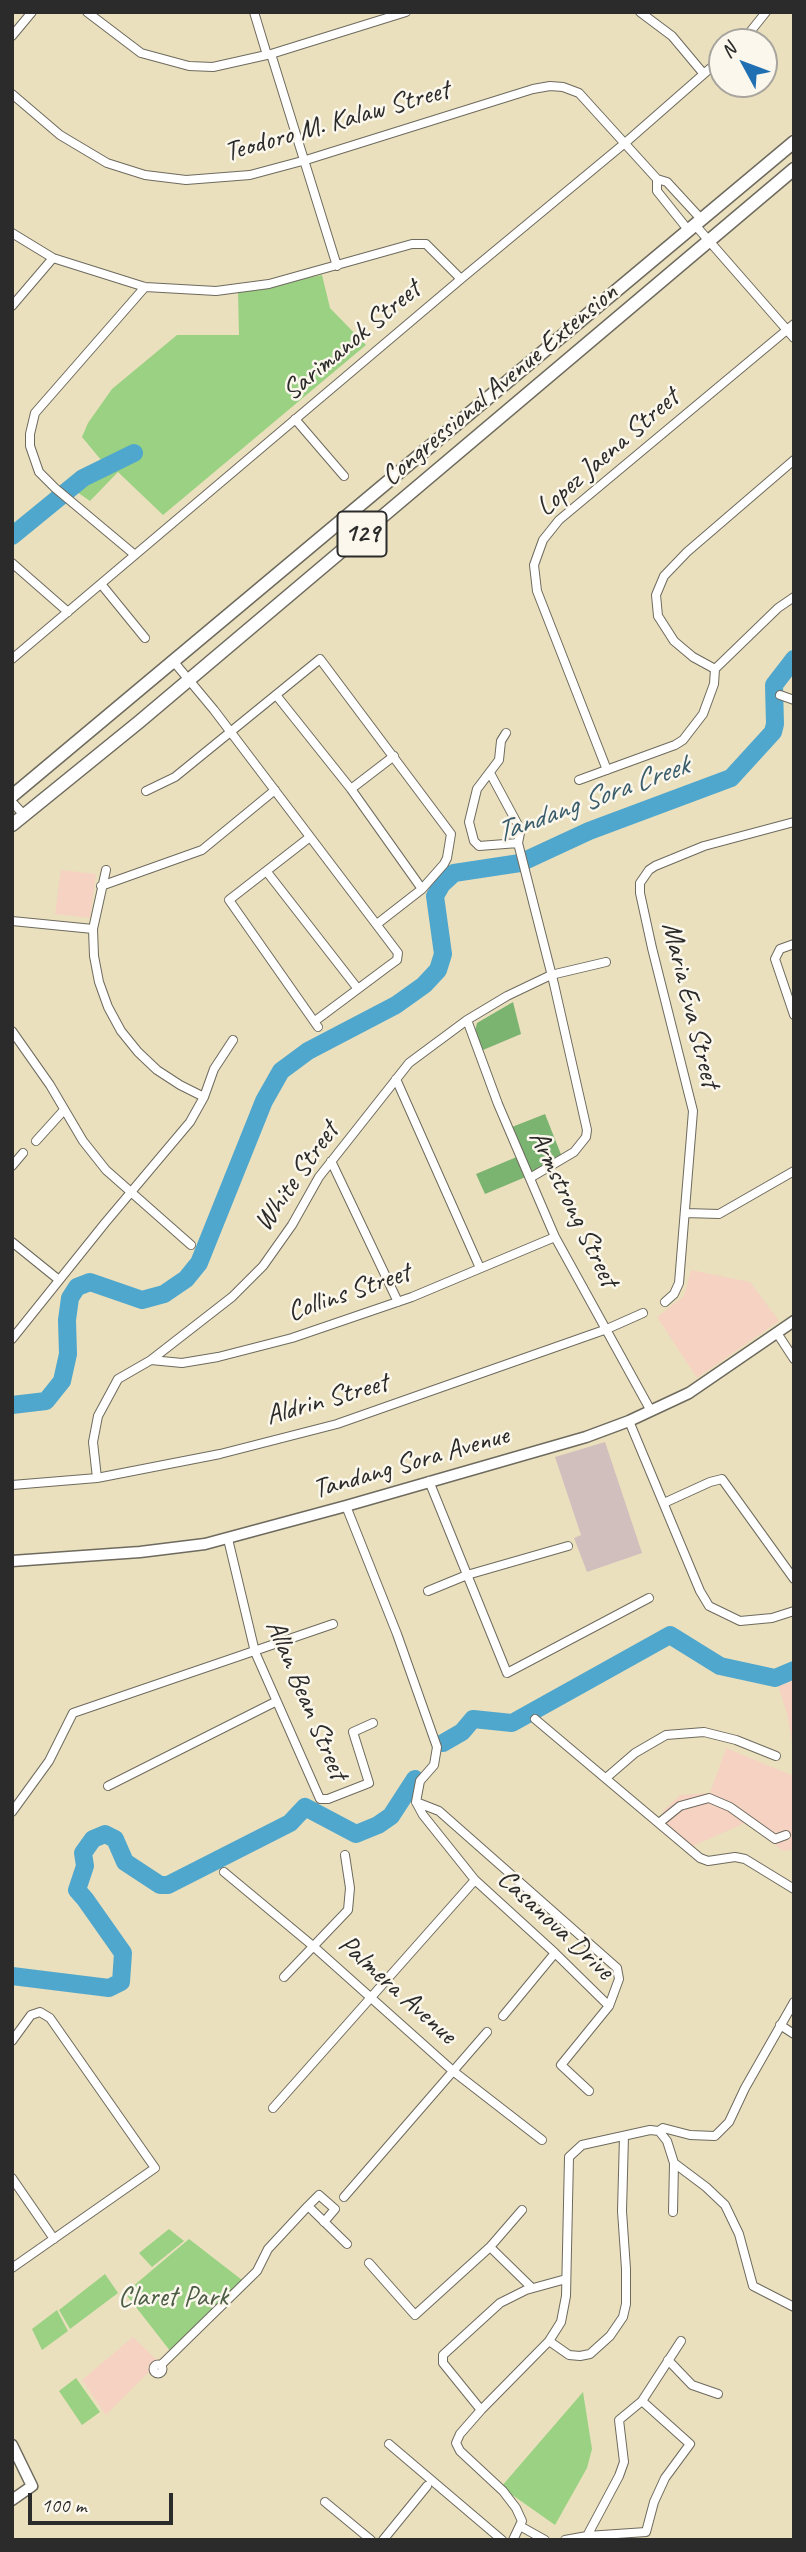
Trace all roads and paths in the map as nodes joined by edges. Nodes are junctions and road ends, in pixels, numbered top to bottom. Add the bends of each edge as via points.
1 (32, 12) edge
2 (87, 12) edge
3 (254, 12) edge
4 (406, 12) edge
5 (640, 12) edge
6 (765, 12) edge
7 (752, 28) edge
8 (12, 36) edge
9 (269, 54) junction
10 (708, 70) edge
11 (703, 74) junction
12 (12, 94) edge
13 (794, 142) edge
14 (625, 143) junction
15 (306, 160) junction
16 (794, 169) edge
17 (657, 179) junction
18 (696, 226) junction
19 (12, 233) edge
20 (709, 240) junction
21 (53, 258) junction
22 (337, 266) junction
23 (461, 279) junction
24 (145, 287) junction
25 (12, 306) edge
26 (790, 327) edge
27 (794, 338) edge
28 (523, 370) junction
29 (537, 386) junction
30 (295, 419) junction
31 (794, 460) edge
32 (344, 476) dead end
33 (135, 555) junction
34 (12, 563) edge
35 (101, 584) junction
36 (794, 597) edge
37 (68, 612) junction
38 (145, 638) dead end
39 (12, 659) edge
40 (174, 662) junction
41 (715, 669) junction
42 (189, 680) junction
43 (276, 695) junction
44 (780, 695) dead end
45 (794, 700) edge
46 (230, 731) junction
47 (506, 733) dead end
48 (394, 756) junction
49 (607, 770) junction
50 (490, 773) junction
51 (579, 780) dead end
52 (351, 789) junction
53 (275, 790) junction
54 (146, 791) dead end
55 (12, 796) edge
56 (12, 802) edge
57 (24, 815) junction
58 (794, 822) edge
59 (12, 825) edge
60 (310, 837) junction
61 (518, 843) junction
62 (106, 870) dead end
63 (267, 872) junction
64 (101, 886) junction
65 (422, 889) junction
66 (12, 920) edge
67 (377, 924) junction
68 (93, 929) junction
69 (794, 944) edge
70 (606, 962) dead end
71 (551, 975) junction
72 (358, 989) junction
73 (794, 1015) edge
74 (467, 1020) junction
75 (12, 1031) edge
76 (233, 1040) dead end
77 (396, 1079) junction
78 (204, 1097) junction
79 (64, 1110) junction
80 (36, 1141) dead end
81 (23, 1153) dead end
82 (331, 1161) junction
83 (12, 1166) edge
84 (794, 1171) edge
85 (530, 1178) junction
86 (131, 1192) junction
87 (686, 1213) junction
88 (555, 1237) junction
89 (12, 1242) edge
90 (191, 1245) dead end
91 (480, 1268) junction
92 (59, 1280) junction
93 (398, 1302) junction
94 (665, 1302) dead end
95 (643, 1313) dead end
96 (794, 1321) edge
97 (607, 1329) junction
98 (777, 1333) junction
99 (12, 1339) edge
100 (794, 1359) edge
101 (151, 1360) junction
102 (651, 1411) junction
103 (629, 1421) junction
104 (97, 1478) junction
105 (429, 1481) junction
106 (12, 1485) edge
107 (664, 1503) junction
108 (346, 1506) junction
109 (228, 1539) junction
110 (568, 1546) dead end
111 (12, 1561) edge
112 (467, 1575) junction
113 (794, 1579) edge
114 (428, 1591) dead end
115 (649, 1598) dead end
116 (794, 1611) edge
117 (333, 1624) dead end
118 (255, 1652) junction
119 (275, 1702) junction
120 (535, 1719) dead end
121 (373, 1723) dead end
122 (776, 1756) dead end
123 (606, 1778) junction
124 (108, 1786) dead end
125 (416, 1802) junction
126 (12, 1812) edge
127 (659, 1823) junction
128 (786, 1835) dead end
129 (345, 1855) dead end
130 (224, 1872) dead end
131 (475, 1881) junction
132 (794, 1889) edge
133 (313, 1946) junction
134 (555, 1953) junction
135 (284, 1977) dead end
136 (372, 1997) junction
137 (794, 2002) edge
138 (609, 2006) junction
139 (503, 2016) dead end
140 (780, 2025) junction
141 (487, 2032) dead end
142 (794, 2034) edge
143 (12, 2041) edge
144 (453, 2071) junction
145 (589, 2091) dead end
146 (273, 2108) dead end
147 (659, 2131) junction
148 (624, 2136) junction
149 (542, 2140) dead end
150 (674, 2163) junction
151 (12, 2178) edge
152 (344, 2197) dead end
153 (308, 2206) junction
154 (522, 2210) dead end
155 (673, 2212) dead end
156 (324, 2222) junction
157 (54, 2239) junction
158 (347, 2244) dead end
159 (490, 2246) junction
160 (369, 2263) dead end
161 (12, 2268) edge
162 (566, 2279) junction
163 (531, 2288) junction
164 (794, 2307) edge
165 (549, 2341) junction
166 (681, 2342) dead end
167 (668, 2360) junction
168 (161, 2365) dead end
169 (718, 2394) dead end
170 (642, 2401) junction
171 (481, 2410) junction
172 (389, 2444) dead end
173 (12, 2445) edge
174 (427, 2486) dead end
175 (12, 2500) edge
176 (325, 2502) dead end
177 (521, 2524) junction
178 (587, 2536) junction
179 (371, 2540) edge
180 (383, 2540) edge
181 (502, 2540) edge
182 (513, 2540) edge
183 (545, 2540) edge
184 (565, 2540) edge

1 - 8 street
2 - 9 street via 141,53 164,61 213,67
3 - 9 street
4 - 9 street
5 - 11 street via 672,36
6 - 7 street
9 - 15 street
10 - 11 street, Sarimanok Street
11 - 14 street, Sarimanok Street
12 - 15 street, Teodoro M. Kalaw Street via 107,163 145,175 219,179
13 - 18 main road, Congressional Avenue Extension / 129
14 - 15 street, Teodoro M. Kalaw Street via 579,93 550,86
14 - 17 street, Teodoro M. Kalaw Street
14 - 23 street, Sarimanok Street
15 - 22 street
16 - 20 main road, Congressional Avenue Extension / 129
17 - 18 street, Teodoro M. Kalaw Street via 667,182
17 - 18 street, Teodoro M. Kalaw Street via 657,191
18 - 20 street, Teodoro M. Kalaw Street
18 - 28 main road, Congressional Avenue Extension / 129
19 - 21 street
20 - 26 street, Teodoro M. Kalaw Street
20 - 29 main road, Congressional Avenue Extension / 129
21 - 24 street
21 - 25 street
22 - 23 street via 426,244
22 - 24 street via 269,284 216,290
23 - 30 street, Sarimanok Street
24 - 33 street via 35,414 30,434 39,472
26 - 27 street, Teodoro M. Kalaw Street
26 - 49 street, Lopez Jaena Street via 568,512 542,540 534,565 537,591
28 - 29 main road
28 - 40 main road, Congressional Avenue Extension / 129
29 - 42 main road, Congressional Avenue Extension / 129
30 - 32 street
30 - 33 street, Sarimanok Street
31 - 41 street via 687,552 664,576 656,596 658,616 674,641
33 - 35 street, Sarimanok Street
34 - 37 street
35 - 37 street, Sarimanok Street
35 - 38 street
36 - 41 street
37 - 39 street, Sarimanok Street
40 - 42 street
40 - 55 main road, Congressional Avenue Extension / 129
41 - 49 street via 703,714 683,740
42 - 46 street
42 - 57 main road, Congressional Avenue Extension / 129
43 - 46 street
43 - 48 street via 320,659
43 - 52 street
44 - 45 street
46 - 53 street
46 - 54 street via 175,777
47 - 50 street via 499,760
48 - 52 street
48 - 65 street via 451,834 447,858
49 - 51 street
50 - 61 street via 518,825
50 - 61 street via 478,786 470,811 474,841 482,846
52 - 65 street
53 - 60 street
53 - 64 street via 202,850
56 - 57 street
57 - 59 main road, Congressional Avenue Extension / 129
58 - 87 street, Maria Eva Street via 704,846 655,866 640,883 693,1111
60 - 63 street
60 - 67 street
61 - 71 street
62 - 64 street
63 - 72 street
63 - 72 street via 229,900 317,1024
64 - 68 street
65 - 67 street
66 - 68 street
67 - 72 street via 398,953 397,960
68 - 78 street via 99,982 121,1031 157,1070
69 - 73 street via 780,949 775,959
70 - 71 street, White Street
71 - 74 street, White Street
71 - 85 street via 587,1130 574,1152
74 - 77 street, White Street via 409,1063
74 - 85 street, Armstrong Street
75 - 79 street
76 - 78 street via 214,1069
77 - 82 street, White Street
77 - 91 street
78 - 86 street via 190,1122
79 - 80 street
79 - 86 street via 106,1170
81 - 83 street
82 - 93 street
82 - 101 street, White Street via 263,1266 232,1297
84 - 87 street via 719,1214
85 - 88 street, Armstrong Street
86 - 90 street
86 - 92 street
87 - 94 street, Maria Eva Street via 679,1283
88 - 91 street, Collins Street
88 - 97 street, Armstrong Street
89 - 92 street
91 - 93 street, Collins Street
92 - 99 street
93 - 101 street, Collins Street via 218,1357 182,1363
95 - 97 street, Aldrin Street
96 - 98 main road, Tandang Sora Avenue
97 - 102 street, Armstrong Street
97 - 104 street, Aldrin Street via 337,1424 220,1454
98 - 100 street
98 - 102 main road, Tandang Sora Avenue via 707,1382
101 - 104 street, White Street via 118,1379 98,1416 93,1442
102 - 103 main road, Tandang Sora Avenue
103 - 105 main road, Tandang Sora Avenue
103 - 107 street
104 - 106 street, Aldrin Street
105 - 108 main road, Tandang Sora Avenue
105 - 112 street
107 - 113 street via 722,1479
107 - 116 street via 709,1605 740,1621
108 - 109 main road, Tandang Sora Avenue
108 - 125 street via 437,1747 435,1765 420,1781
109 - 111 main road, Tandang Sora Avenue via 169,1549
109 - 118 street, Allan Bean Street
110 - 112 street
112 - 114 street
112 - 115 street via 507,1673
117 - 118 street
118 - 119 street, Allan Bean Street
118 - 126 street via 73,1713 49,1761
119 - 121 street, Allan Bean Street via 320,1799 369,1783 353,1732
119 - 124 street
120 - 123 street
122 - 123 street via 704,1732 666,1735
123 - 127 street
125 - 131 street, Casanova Drive
125 - 138 street, Casanova Drive via 439,1811 617,1968 619,1979
127 - 128 street via 680,1806 709,1798 775,1839
127 - 132 street via 699,1858 745,1859
129 - 133 street via 348,1910
130 - 133 street, Palmera Avenue
131 - 134 street, Casanova Drive
131 - 136 street
133 - 135 street
133 - 136 street, Palmera Avenue
134 - 138 street, Casanova Drive
134 - 139 street
136 - 144 street, Palmera Avenue
136 - 146 street
137 - 140 street
138 - 145 street via 561,2065
140 - 142 street
140 - 147 street via 748,2090 715,2136
141 - 144 street
143 - 157 street via 31,2015 40,2012 50,2018 155,2168
144 - 149 street, Palmera Avenue
144 - 152 street
147 - 148 street
147 - 150 street
148 - 162 street via 582,2145 569,2157
148 - 165 street via 623,2317 590,2354 569,2355
150 - 155 street
150 - 164 street via 725,2205 739,2234 753,2286
151 - 157 street
153 - 156 street
153 - 156 street via 319,2195 335,2209
153 - 168 street via 268,2249 257,2270
154 - 159 street
156 - 158 street
157 - 161 street
159 - 160 street via 415,2315
159 - 163 street
162 - 163 street
162 - 165 street via 561,2322
163 - 171 street via 500,2302 443,2355 443,2363
165 - 171 street
166 - 167 street
167 - 169 street via 692,2385
167 - 170 street
170 - 178 street via 620,2420 624,2462
170 - 178 street via 690,2444 664,2478 646,2532
171 - 177 street via 457,2438 457,2447 510,2499
172 - 181 street
173 - 175 main road via 32,2486
174 - 180 street
176 - 179 street
177 - 182 street
177 - 183 street
178 - 184 street

